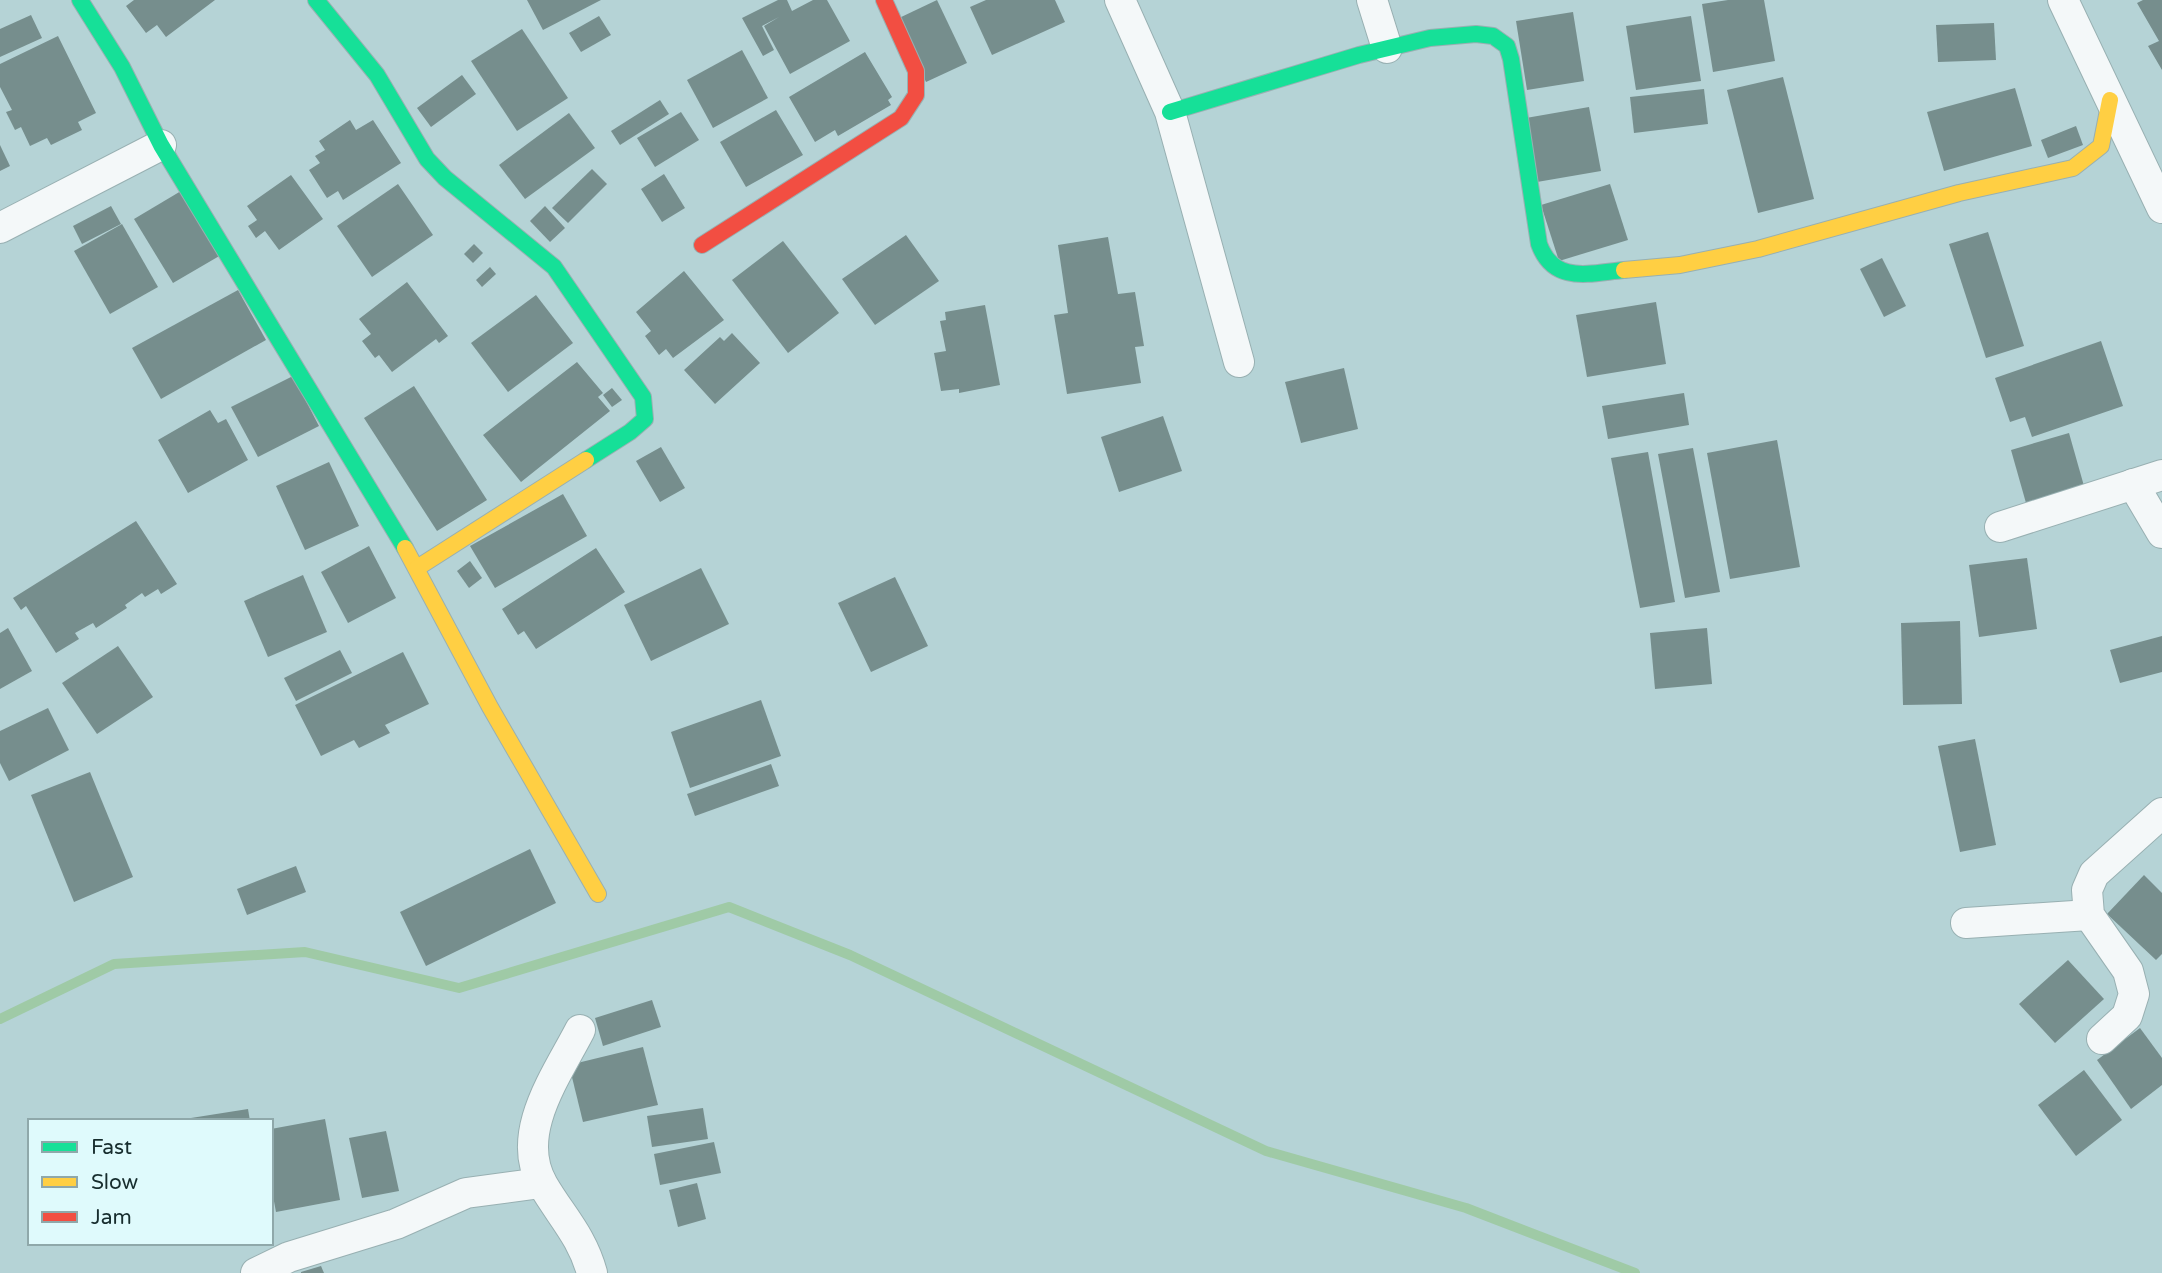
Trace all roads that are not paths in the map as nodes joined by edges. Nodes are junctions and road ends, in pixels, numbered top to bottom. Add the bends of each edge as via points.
1 (80, 0) edge
2 (316, 0) edge
3 (884, 0) edge
4 (1119, 0) edge
5 (1371, 0) edge
6 (2063, 0) edge
7 (1387, 48) junction
8 (2110, 100) junction
9 (1170, 112) junction
10 (161, 145) junction
11 (2162, 208) edge
12 (0, 228) edge
13 (702, 245) dead end
14 (1239, 362) dead end
15 (2162, 475) edge
16 (2133, 484) junction
17 (2000, 527) dead end
18 (2162, 533) edge
19 (417, 568) junction
20 (2162, 813) edge
21 (598, 894) dead end
22 (2089, 915) junction
23 (1966, 923) dead end
24 (580, 1030) dead end
25 (2102, 1039) dead end
26 (541, 1183) junction
27 (256, 1273) edge
28 (593, 1273) edge

1 - 10 street via 122,67
2 - 19 street via 377,75 427,159 554,267 643,397 645,419 630,432
3 - 13 street via 916,71 916,95 901,118
4 - 9 street
5 - 7 street
6 - 8 street
7 - 8 street via 1476,34 1493,36 1507,46 1539,244 1544,258 1557,270 1575,274 1680,265 1758,249 1959,193 2073,169 2101,146
7 - 9 street
8 - 11 street
9 - 14 street
10 - 12 street
10 - 19 street
15 - 16 street
16 - 17 street
16 - 18 street
19 - 21 street via 496,718
20 - 22 street via 2094,874 2087,891
22 - 23 street
22 - 25 street via 2128,971 2134,993 2127,1016
24 - 26 street via 537,1116 532,1149
26 - 27 street via 467,1194
26 - 28 street via 574,1229

